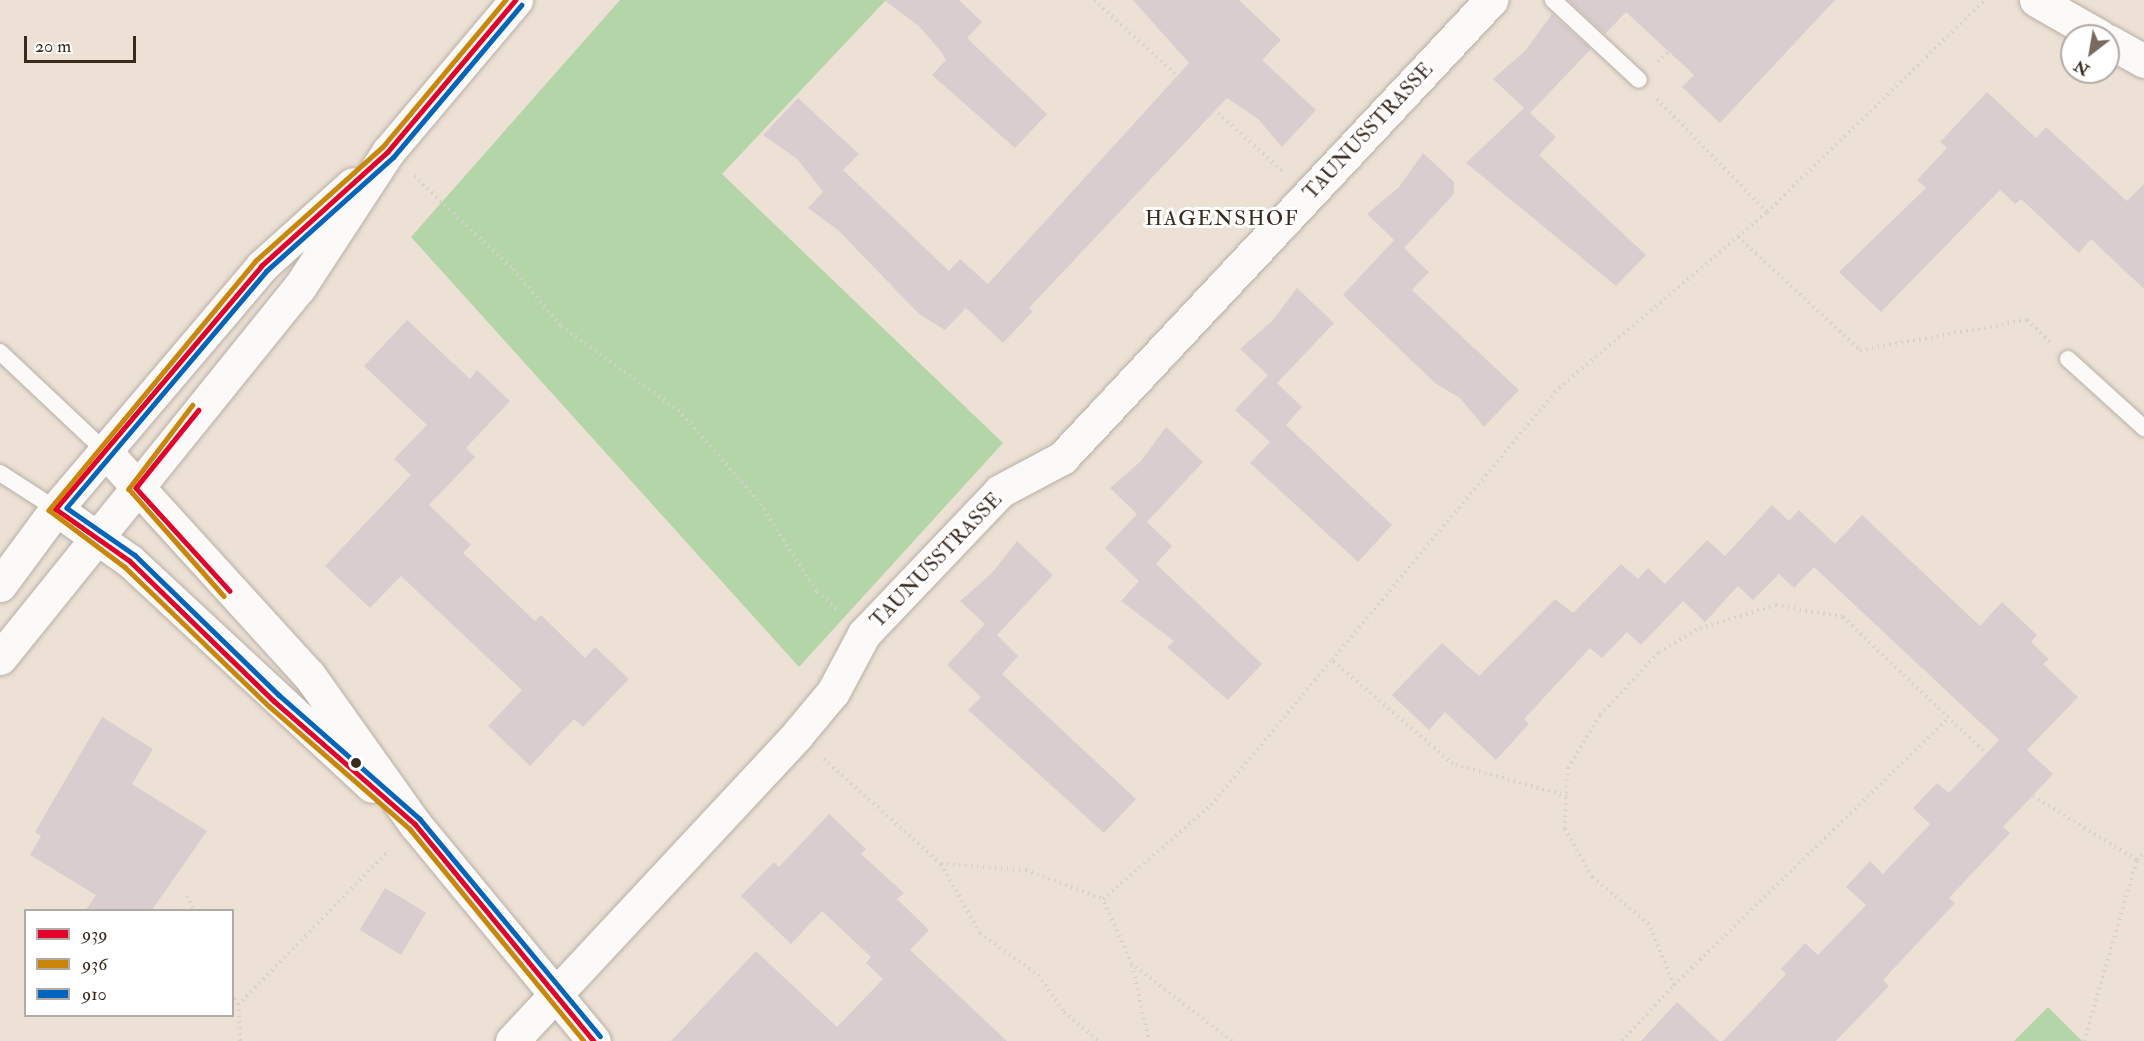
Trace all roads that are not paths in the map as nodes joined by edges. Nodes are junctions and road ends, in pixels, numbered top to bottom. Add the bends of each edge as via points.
1 (516, 0) edge
2 (1491, 0) edge
3 (1553, 0) edge
4 (2036, 0) edge
5 (2078, 24) edge
6 (2120, 48) edge
7 (2144, 62) edge
8 (1639, 80) road end
9 (388, 152) junction
10 (0, 352) edge
11 (2068, 358) road end
12 (2144, 428) edge
13 (104, 450) junction
14 (0, 473) edge
15 (136, 488) junction
16 (56, 509) junction
17 (95, 535) junction
18 (0, 585) edge
19 (0, 658) edge
20 (415, 824) junction
21 (557, 992) junction
22 (512, 1041) edge
23 (594, 1041) edge

1 - 9 street
2 - 21 street, TAUNUSSTRASSE via 1062,459 1000,491 864,634 832,692 797,735
3 - 8 lane
4 - 5 street
6 - 7 street
9 - 13 street via 262,266
9 - 15 street via 299,288
10 - 13 lane
11 - 12 lane
13 - 15 street
13 - 16 street
14 - 16 lane
15 - 17 street
15 - 20 street via 309,675
16 - 17 street
16 - 18 street
17 - 19 street
17 - 20 street
20 - 21 street
21 - 22 street, TAUNUSSTRASSE
21 - 23 street

